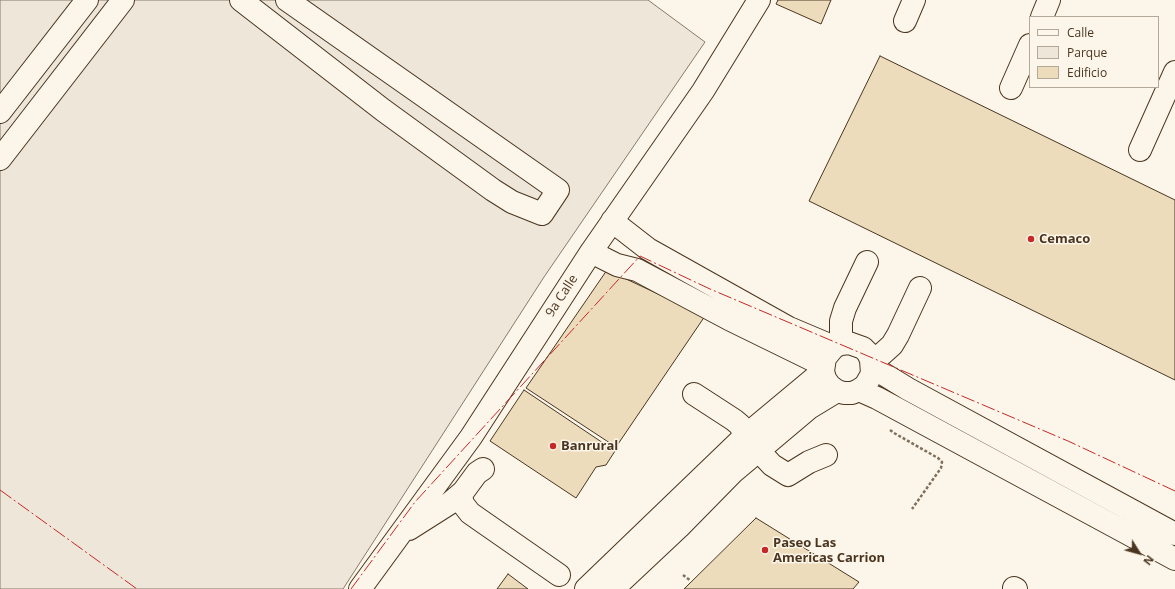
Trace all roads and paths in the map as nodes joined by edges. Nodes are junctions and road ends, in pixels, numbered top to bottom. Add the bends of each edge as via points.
1 (87, 0) edge
2 (123, 0) edge
3 (241, 0) edge
4 (287, 0) edge
5 (758, 0) edge
6 (914, 0) edge
7 (1049, 0) edge
8 (1042, 16) edge
9 (905, 21) dead end
10 (1029, 47) edge
11 (1175, 72) edge
12 (1011, 88) dead end
13 (0, 112) edge
14 (1140, 150) dead end
15 (0, 159) edge
16 (612, 221) junction
17 (591, 252) junction
18 (867, 262) dead end
19 (920, 288) dead end
20 (830, 357) junction
21 (872, 363) junction
22 (859, 390) junction
23 (837, 391) junction
24 (694, 394) dead end
25 (890, 430) dead end
26 (752, 443) junction
27 (826, 455) dead end
28 (483, 469) dead end
29 (463, 492) junction
30 (912, 509) dead end
31 (1175, 534) edge
32 (400, 535) junction
33 (1175, 558) edge
34 (558, 575) dead end
35 (684, 575) dead end
36 (691, 581) dead end
37 (360, 589) edge
38 (586, 589) edge
39 (613, 589) edge

1 - 13 street
2 - 15 street
3 - 4 street via 383,110 487,186 512,202 542,214 558,190
5 - 16 street, 9a Calle via 703,91
6 - 9 street
7 - 8 street
10 - 12 street
11 - 14 street
16 - 17 street, 9a Calle
16 - 20 street via 648,249 789,328
17 - 20 street via 617,265 637,270 729,319
17 - 32 street, 9a Calle via 471,437
18 - 20 street via 845,308
19 - 21 street via 892,345
20 - 21 street via 849,343 863,348
20 - 23 street via 825,379
20 - 26 street
21 - 22 street via 872,374 865,386
21 - 31 street via 908,389
22 - 23 street via 852,393
22 - 33 street via 898,408
23 - 26 street
24 - 26 street via 740,425
25 - 30 path via 942,462 941,468
26 - 27 street via 772,465 788,475
26 - 38 street
26 - 39 street via 734,472
28 - 29 street
29 - 32 street
29 - 34 street via 463,504 470,513
32 - 37 street, 9a Calle
35 - 36 path

